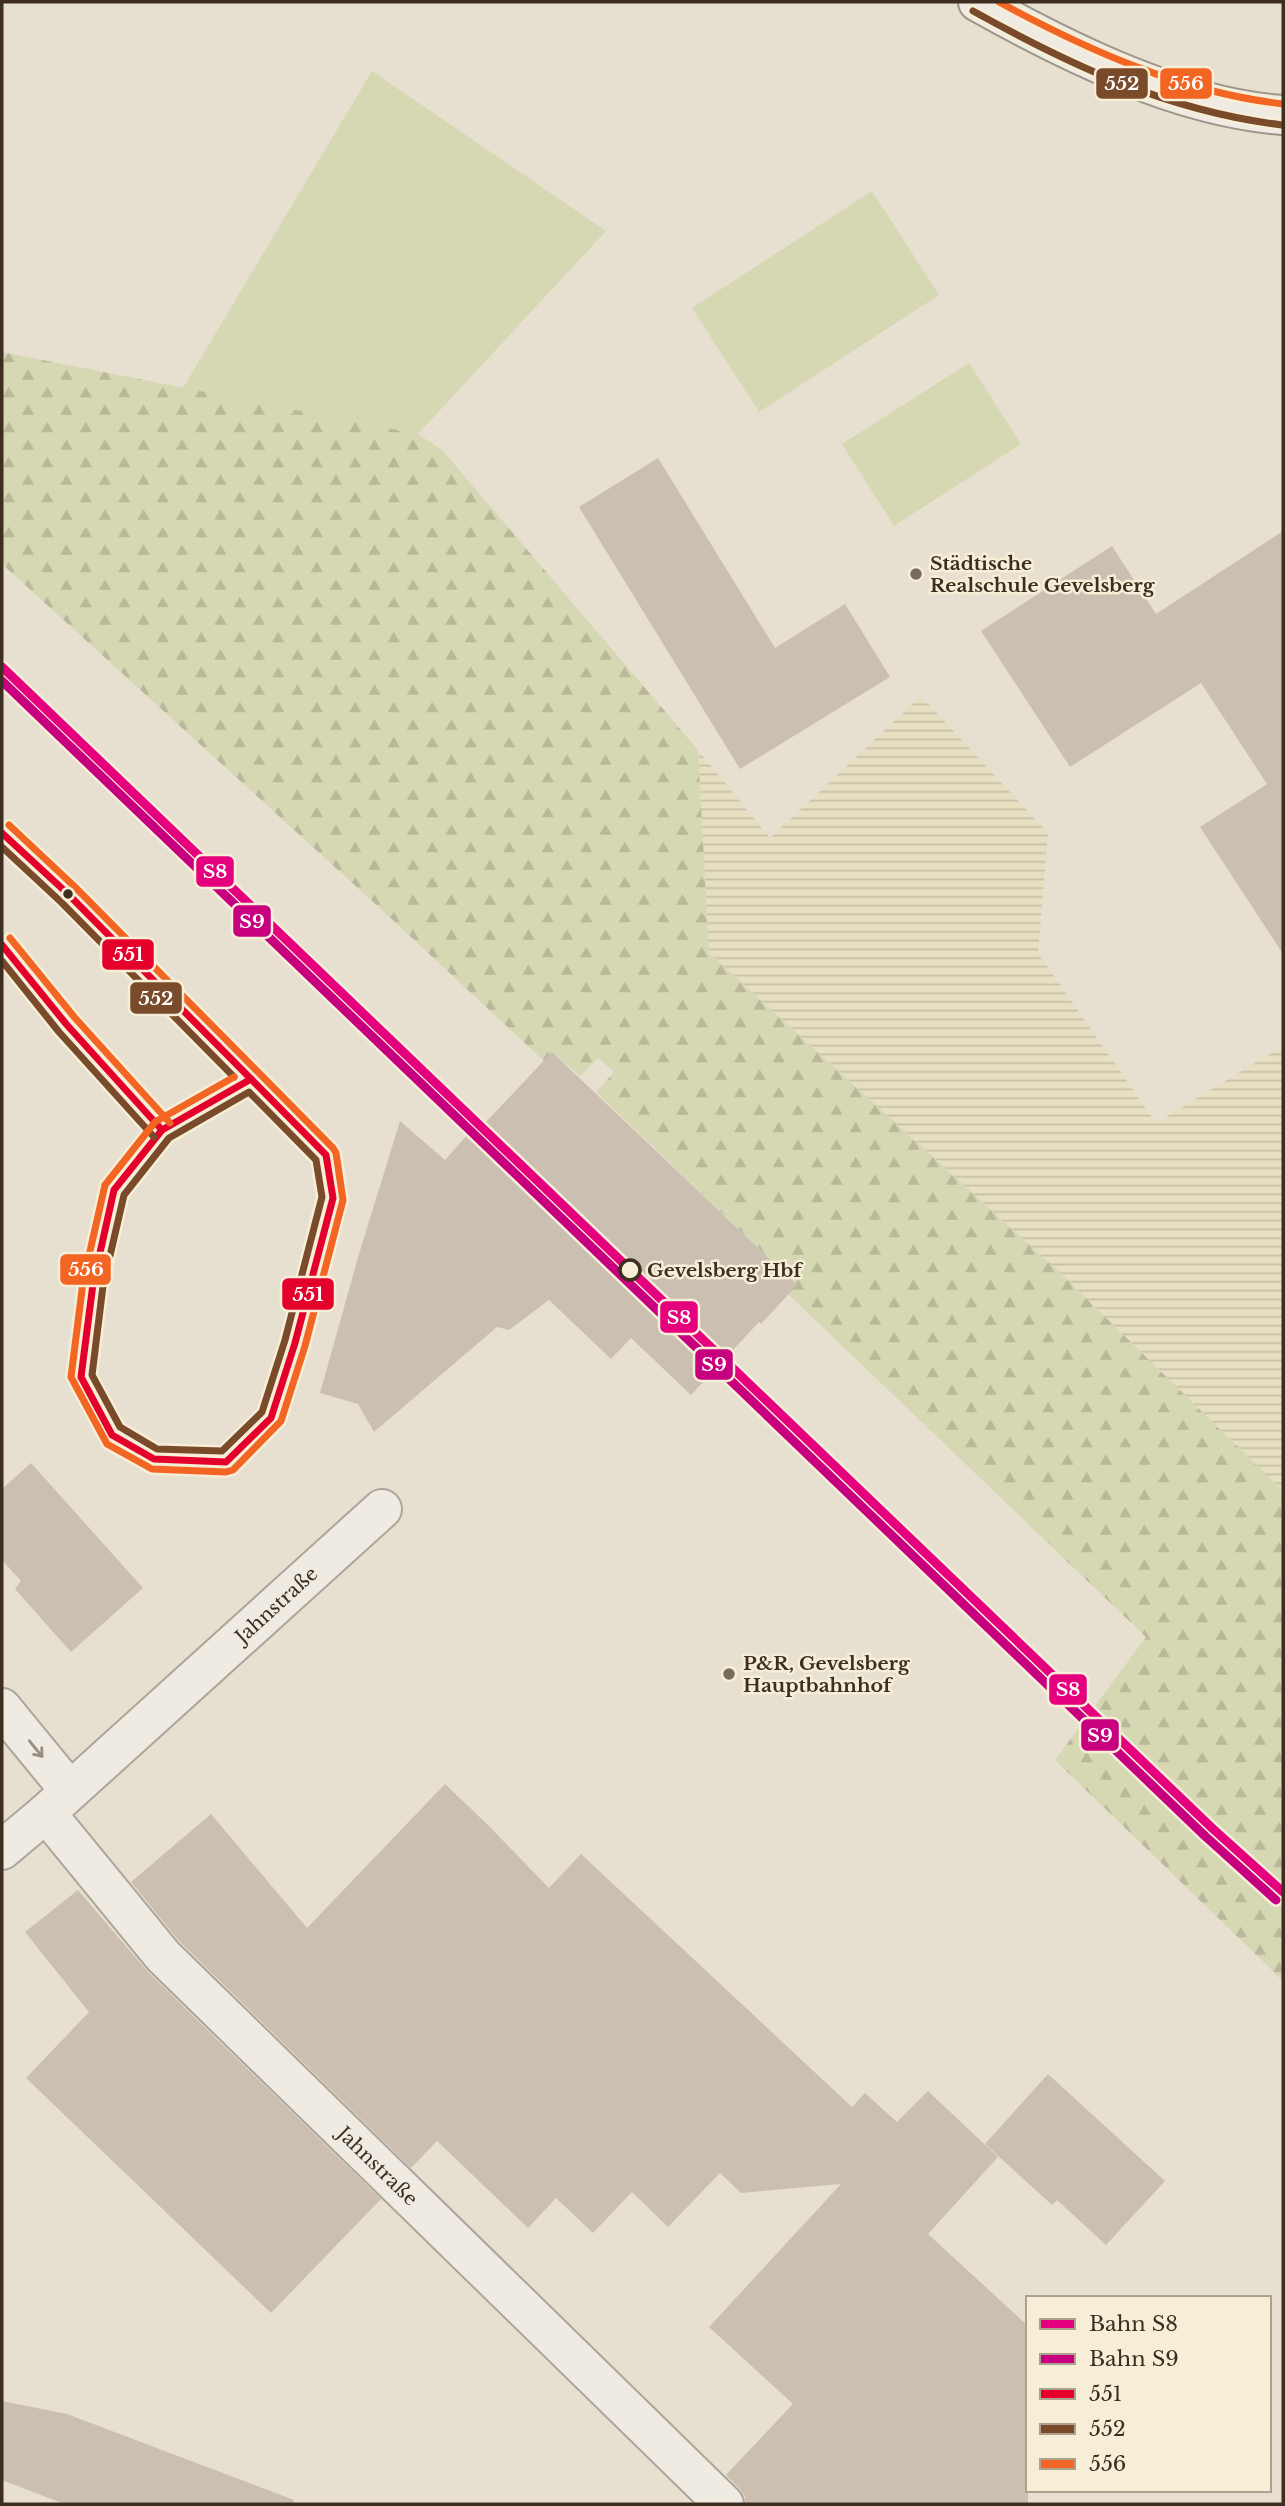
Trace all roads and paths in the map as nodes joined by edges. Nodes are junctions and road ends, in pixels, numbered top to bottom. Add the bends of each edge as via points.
1 (978, 2) edge
2 (1283, 115) edge
3 (382, 1509) dead end
4 (2, 1708) edge
5 (58, 1802) junction
6 (2, 1850) edge
7 (723, 2504) edge

1 - 2 street via 1092,60 1174,92 1218,105
3 - 5 street, Jahnstraße
4 -> 5 street
5 - 6 street, Jahnstraße
5 - 7 street, Jahnstraße via 163,1956

